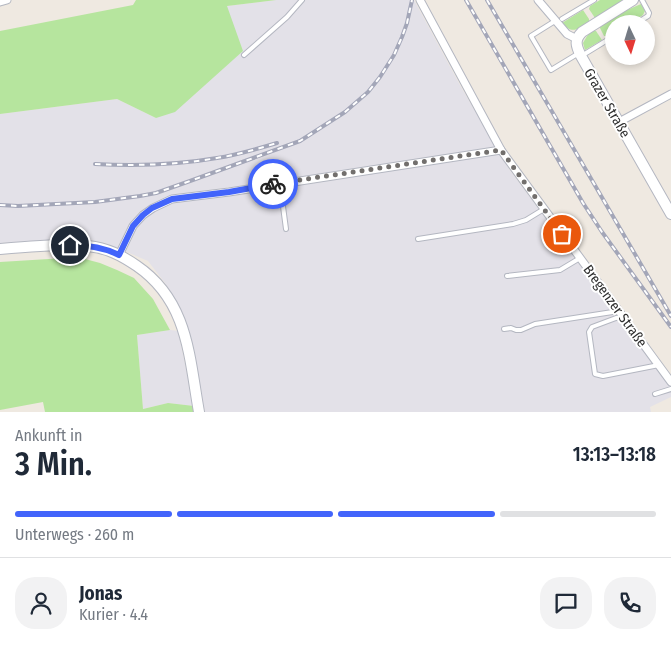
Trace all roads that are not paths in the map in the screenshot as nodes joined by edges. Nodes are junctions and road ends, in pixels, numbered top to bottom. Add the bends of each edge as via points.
1 (7, 0) edge
2 (302, 0) edge
3 (420, 0) edge
4 (538, 0) edge
5 (594, 0) edge
6 (634, 0) edge
7 (642, 0) edge
8 (0, 2) edge
9 (648, 15) edge
10 (558, 20) junction
11 (577, 39) junction
12 (605, 41) edge
13 (582, 54) junction
14 (244, 55) dead end
15 (671, 94) edge
16 (619, 122) junction
17 (501, 150) junction
18 (280, 183) junction
19 (544, 209) junction
20 (671, 214) edge
21 (286, 228) dead end
22 (418, 239) dead end
23 (0, 249) edge
24 (119, 255) junction
25 (580, 258) junction
26 (506, 276) dead end
27 (621, 314) junction
28 (504, 329) dead end
29 (659, 365) junction
30 (671, 382) edge
31 (671, 388) edge
32 (655, 394) dead end
33 (200, 412) edge

1 - 8 street
2 - 14 lane
3 - 17 street, Bregenzer Straße
4 - 10 street
5 - 10 lane
6 - 11 street via 582,32
7 - 9 lane
10 - 11 street via 567,34
10 - 13 lane via 531,36 551,70
11 - 13 street, Grazer Straße via 576,45
12 - 13 lane
13 - 16 street, Grazer Straße
15 - 16 street
16 - 20 street, Grazer Straße
17 - 18 street
17 - 19 street, Bregenzer Straße
18 - 21 lane
18 - 24 street via 172,199 143,215 133,226
19 - 22 lane via 513,224
19 - 25 street, Bregenzer Straße
23 - 24 street via 86,245
24 - 33 street via 154,280 173,306 185,335
25 - 26 lane via 560,270
25 - 27 street, Bregenzer Straße
27 - 28 lane via 535,324 521,330
27 - 29 street, Bregenzer Straße
27 - 29 lane via 592,327 589,332 595,374 603,376
29 - 30 street, Bregenzer Straße
31 - 32 lane

